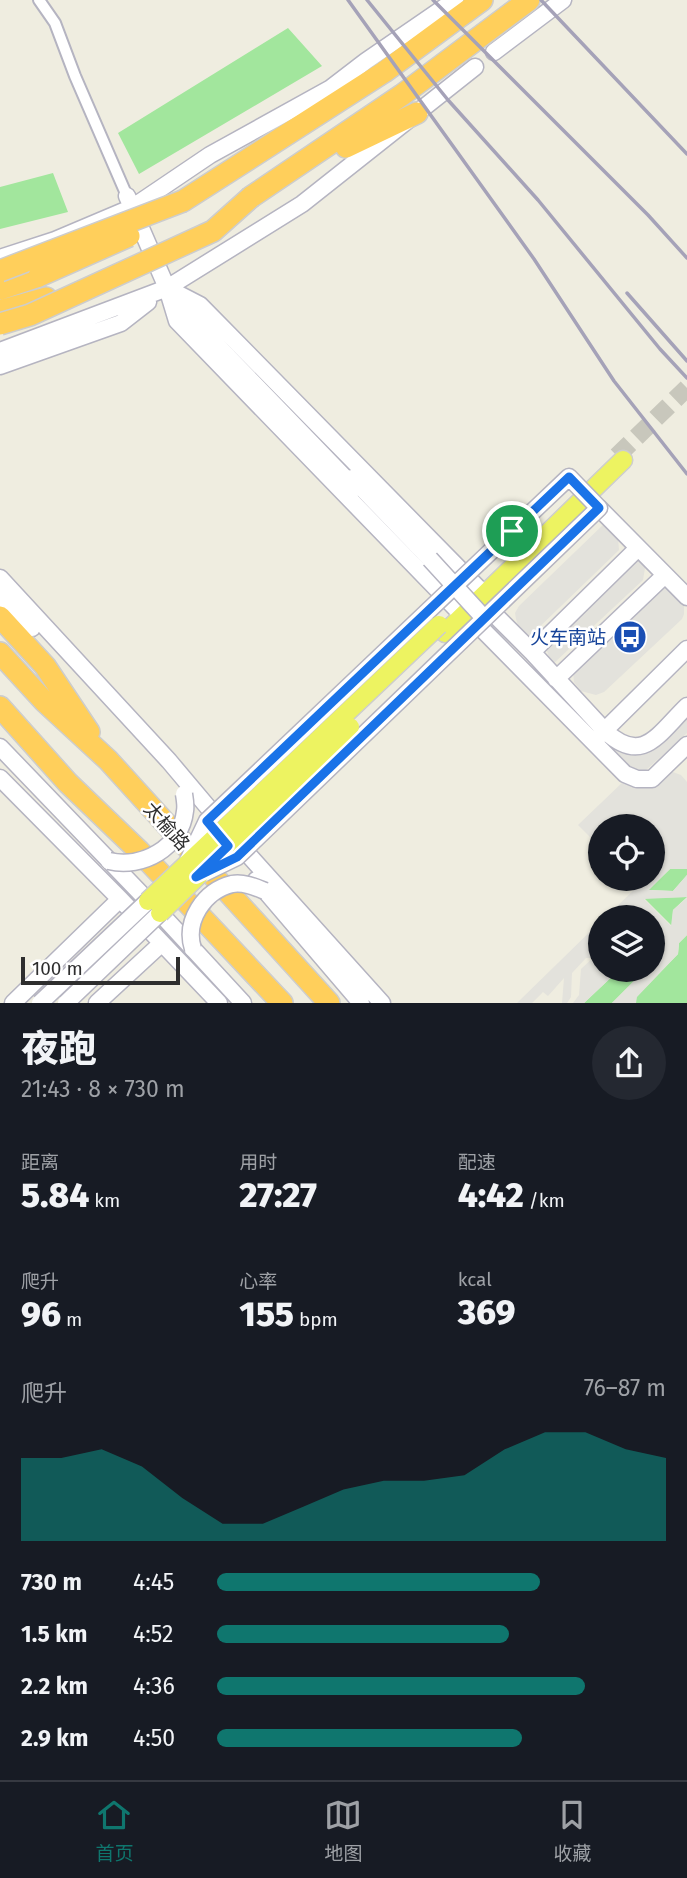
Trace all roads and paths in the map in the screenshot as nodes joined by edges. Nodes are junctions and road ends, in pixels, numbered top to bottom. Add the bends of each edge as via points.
1 (39, 0) edge
2 (455, 0) edge
3 (482, 0) edge
4 (529, 0) edge
5 (564, 0) edge
6 (494, 52) dead end
7 (475, 67) dead end
8 (331, 88) junction
9 (417, 113) junction
10 (251, 197) junction
11 (130, 201) junction
12 (183, 201) junction
13 (0, 258) edge
14 (0, 271) edge
15 (167, 288) junction
16 (0, 289) edge
17 (0, 311) edge
18 (0, 324) edge
19 (0, 351) edge
20 (0, 366) edge
21 (620, 458) tunnel mouth
22 (603, 512) junction
23 (638, 548) junction
24 (665, 575) junction
25 (0, 578) edge
26 (453, 587) junction
27 (0, 596) edge
28 (687, 597) edge
29 (479, 612) junction
30 (0, 617) edge
31 (687, 649) edge
32 (532, 652) junction
33 (0, 653) edge
34 (556, 679) junction
35 (687, 706) edge
36 (0, 707) edge
37 (0, 718) edge
38 (605, 731) junction
39 (592, 742) junction
40 (687, 745) edge
41 (5, 752) edge
42 (108, 760) junction
43 (0, 778) edge
44 (68, 783) junction
45 (184, 794) junction
46 (222, 840) junction
47 (109, 861) junction
48 (190, 872) junction
49 (265, 891) junction
50 (120, 899) junction
51 (154, 907) junction
52 (162, 943) junction
53 (193, 949) junction
54 (13, 1003) edge
55 (40, 1003) edge
56 (66, 1003) edge
57 (97, 1003) edge
58 (219, 1003) edge
59 (243, 1003) edge
60 (282, 1003) edge
61 (329, 1003) edge
62 (361, 1003) edge
63 (382, 1003) edge

1 - 11 street via 55,23
2 - 8 main road
3 - 12 highway via 384,72
4 - 10 highway via 420,82
5 - 6 main road
7 - 9 main road
8 - 11 main road
8 - 12 main road
9 - 10 highway
9 - 15 main road via 302,204
10 - 17 highway, bridge via 158,247 46,298
10 - 18 highway, bridge via 213,231 30,315
11 - 13 main road via 55,240
11 - 15 main road
12 - 14 highway, bridge
12 - 16 highway, bridge via 143,229
15 - 19 main road
15 - 20 main road via 121,323
15 - 26 main road, bridge via 187,314
15 - 29 main road via 200,305
15 - 29 main road via 177,321
21 - 29 main road
22 - 23 main road
22 - 26 main road, bridge via 569,477
22 - 29 main road, bridge
23 - 24 main road
23 - 32 main road
24 - 28 main road
24 - 34 main road
25 - 63 main road
26 - 29 main road, bridge
26 - 46 main road, bridge
27 - 45 main road via 106,701
29 - 32 main road
29 - 39 main road
29 - 46 main road, bridge
29 - 46 main road, bridge via 442,629
30 - 42 highway via 45,666
31 - 38 main road
32 - 34 main road
33 - 42 highway, 太榆路
34 - 38 main road
35 - 38 main road via 640,747 629,748
36 - 44 highway, 太榆路
37 - 44 highway
38 - 39 main road
39 - 40 main road via 625,774 637,779 652,779
41 - 47 main road
42 - 61 highway, 太榆路
43 - 50 main road
44 - 60 highway, 太榆路
45 - 46 main road
45 - 47 main road, bridge via 185,812 170,843 138,862
46 - 48 main road, bridge
46 - 48 main road, bridge
46 - 49 main road
47 - 51 main road
48 - 51 main road, bridge
49 - 53 main road, bridge via 233,884 214,892 193,918
49 - 62 main road
50 - 52 main road
50 - 54 main road
51 - 53 main road
51 - 55 main road, bridge
51 - 56 main road, bridge
52 - 57 main road
52 - 58 main road
53 - 59 main road

